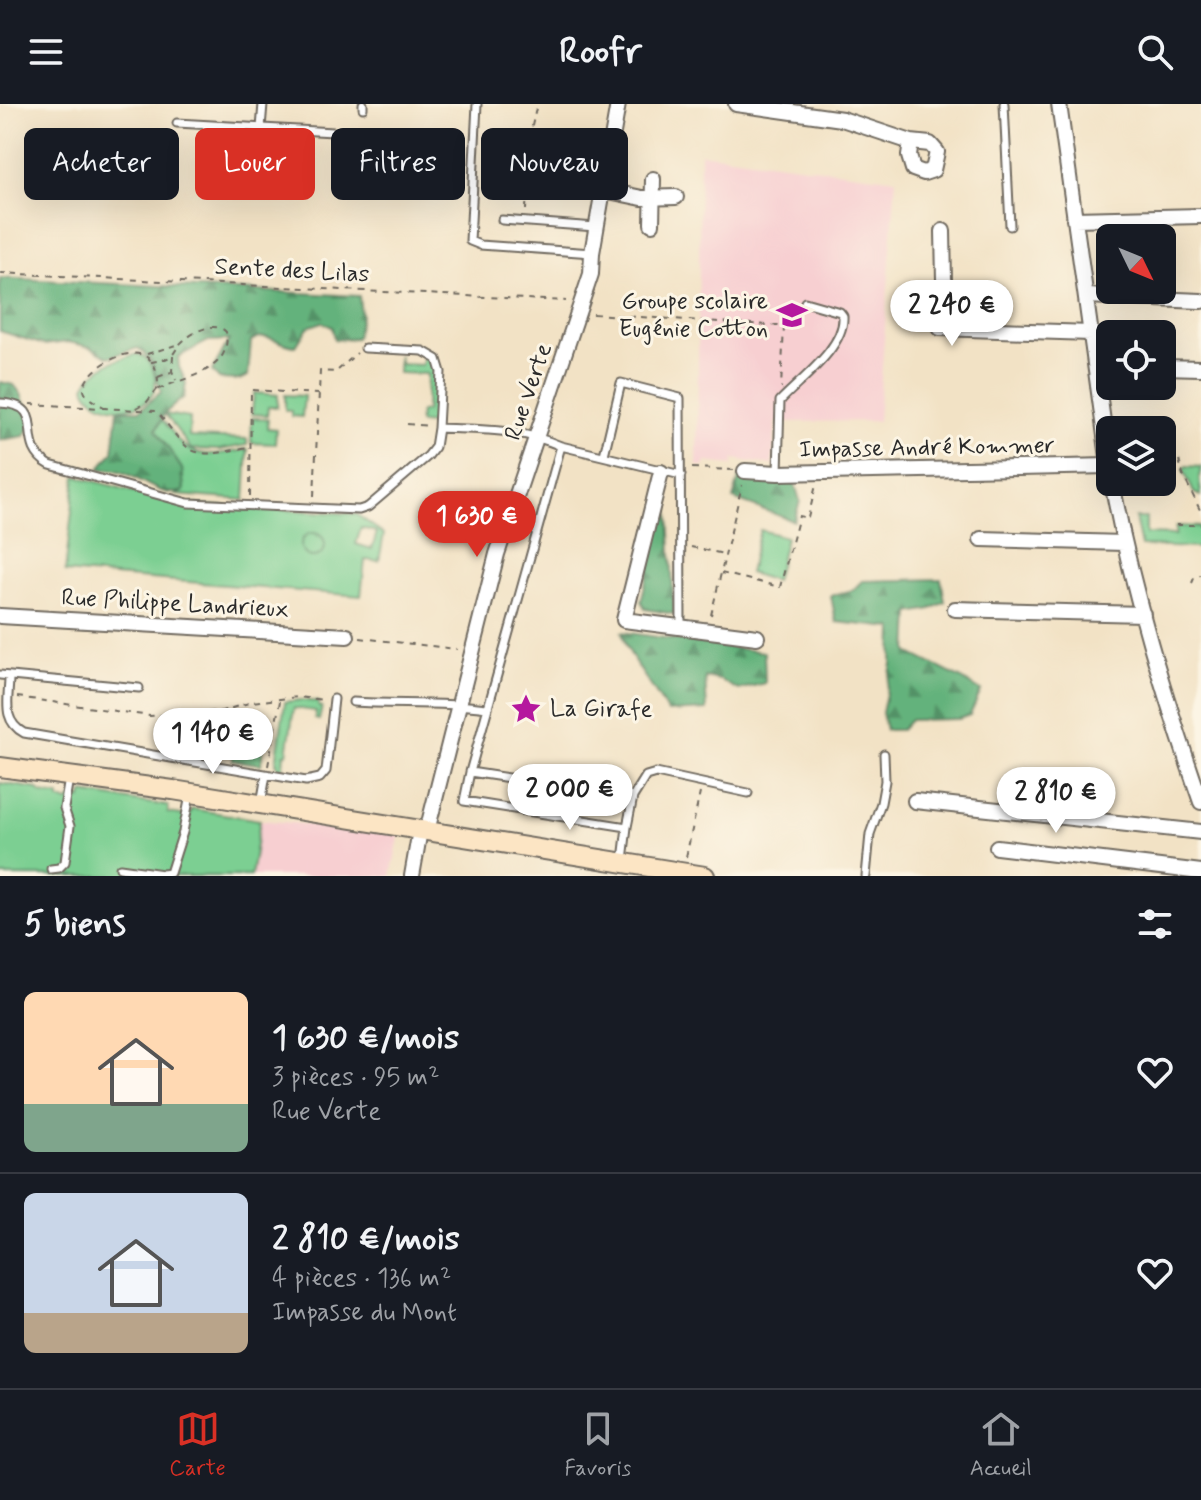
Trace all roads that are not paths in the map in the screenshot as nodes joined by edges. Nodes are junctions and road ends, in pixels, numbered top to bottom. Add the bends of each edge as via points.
1 (263, 104) edge
2 (477, 104) edge
3 (618, 104) edge
4 (736, 104) edge
5 (1004, 104) edge
6 (1059, 104) edge
7 (177, 123) dead end
8 (261, 128) joint
9 (614, 128) edge
10 (911, 142) dead end
11 (653, 179) dead end
12 (628, 194) edge
13 (676, 197) dead end
14 (654, 198) junction
15 (602, 200) edge
16 (1201, 216) edge
17 (1074, 219) junction
18 (502, 220) dead end
19 (652, 224) dead end
20 (1010, 226) dead end
21 (596, 227) junction
22 (943, 231) dead end
23 (592, 253) junction
24 (1086, 296) junction
25 (1201, 301) edge
26 (805, 302) dead end
27 (1091, 333) junction
28 (1096, 346) edge
29 (365, 348) road end
30 (1176, 367) edge
31 (1201, 368) edge
32 (0, 403) edge
33 (438, 428) junction
34 (537, 436) junction
35 (561, 446) junction
36 (604, 455) junction
37 (1096, 469) edge
38 (682, 471) junction
39 (745, 471) road end
40 (661, 472) junction
41 (778, 473) junction
42 (1115, 496) edge
43 (981, 539) dead end
44 (1124, 543) junction
45 (955, 609) dead end
46 (1143, 614) junction
47 (0, 616) edge
48 (681, 628) junction
49 (347, 636) road end
50 (757, 637) dead end
51 (4, 676) edge
52 (139, 688) dead end
53 (334, 699) road end
54 (353, 702) dead end
55 (460, 704) junction
56 (487, 708) junction
57 (884, 754) dead end
58 (0, 767) edge
59 (470, 772) junction
60 (266, 775) junction
61 (69, 776) junction
62 (190, 793) junction
63 (748, 793) dead end
64 (633, 797) junction
65 (915, 801) dead end
66 (1201, 802) edge
67 (261, 806) junction
68 (627, 827) junction
69 (424, 830) junction
70 (1201, 832) edge
71 (997, 847) dead end
72 (623, 862) junction
73 (120, 868) dead end
74 (51, 869) dead end
75 (1201, 872) edge
76 (412, 876) edge
77 (705, 876) edge
78 (866, 876) edge

1 - 8 lane
2 - 23 lane via 470,241
3 - 9 street, Rue Verte
4 - 10 street via 842,119
5 - 20 lane
6 - 17 street
7 - 8 lane
11 - 14 street
12 - 14 street
13 - 14 street
14 - 19 street
15 - 21 street, Rue Verte
16 - 17 street
17 - 24 street
18 - 21 lane
21 - 23 street, Rue Verte
22 - 27 street via 940,328
23 - 34 street, Rue Verte via 581,308
24 - 25 street
24 - 27 street
26 - 41 lane via 840,312 842,331 780,401
27 - 28 street
29 - 33 lane via 423,351 437,359
30 - 31 street
32 - 33 lane via 24,409 31,420 34,451 50,465 188,503 359,510 428,456
33 - 34 lane
34 - 35 lane
34 - 55 street, Rue Verte via 497,554
35 - 36 lane
35 - 56 lane
36 - 38 lane via 621,383 680,398
36 - 40 lane
37 - 41 street, Impasse André Kommer
38 - 40 lane
38 - 48 lane
39 - 41 street, Impasse André Kommer
40 - 48 street via 624,620
42 - 44 street
43 - 44 street
44 - 46 street
45 - 46 street
46 - 66 street
47 - 49 street, Rue Philippe Landrieux
48 - 50 street
51 - 52 lane
51 - 60 lane via 8,717 24,733
53 - 60 lane via 324,775 306,781
54 - 55 lane
55 - 56 lane
55 - 69 street, Rue Verte
56 - 59 lane
57 - 78 lane via 885,781 870,834
58 - 61 street
59 - 64 lane
59 - 68 lane via 464,801
60 - 67 lane
61 - 62 street
61 - 74 lane via 65,862
62 - 67 street
62 - 73 lane via 170,873
63 - 64 lane via 651,773
64 - 68 lane
65 - 70 street
67 - 69 street
68 - 72 lane
69 - 72 street
69 - 76 street, Rue Verte
71 - 75 street
72 - 77 street

